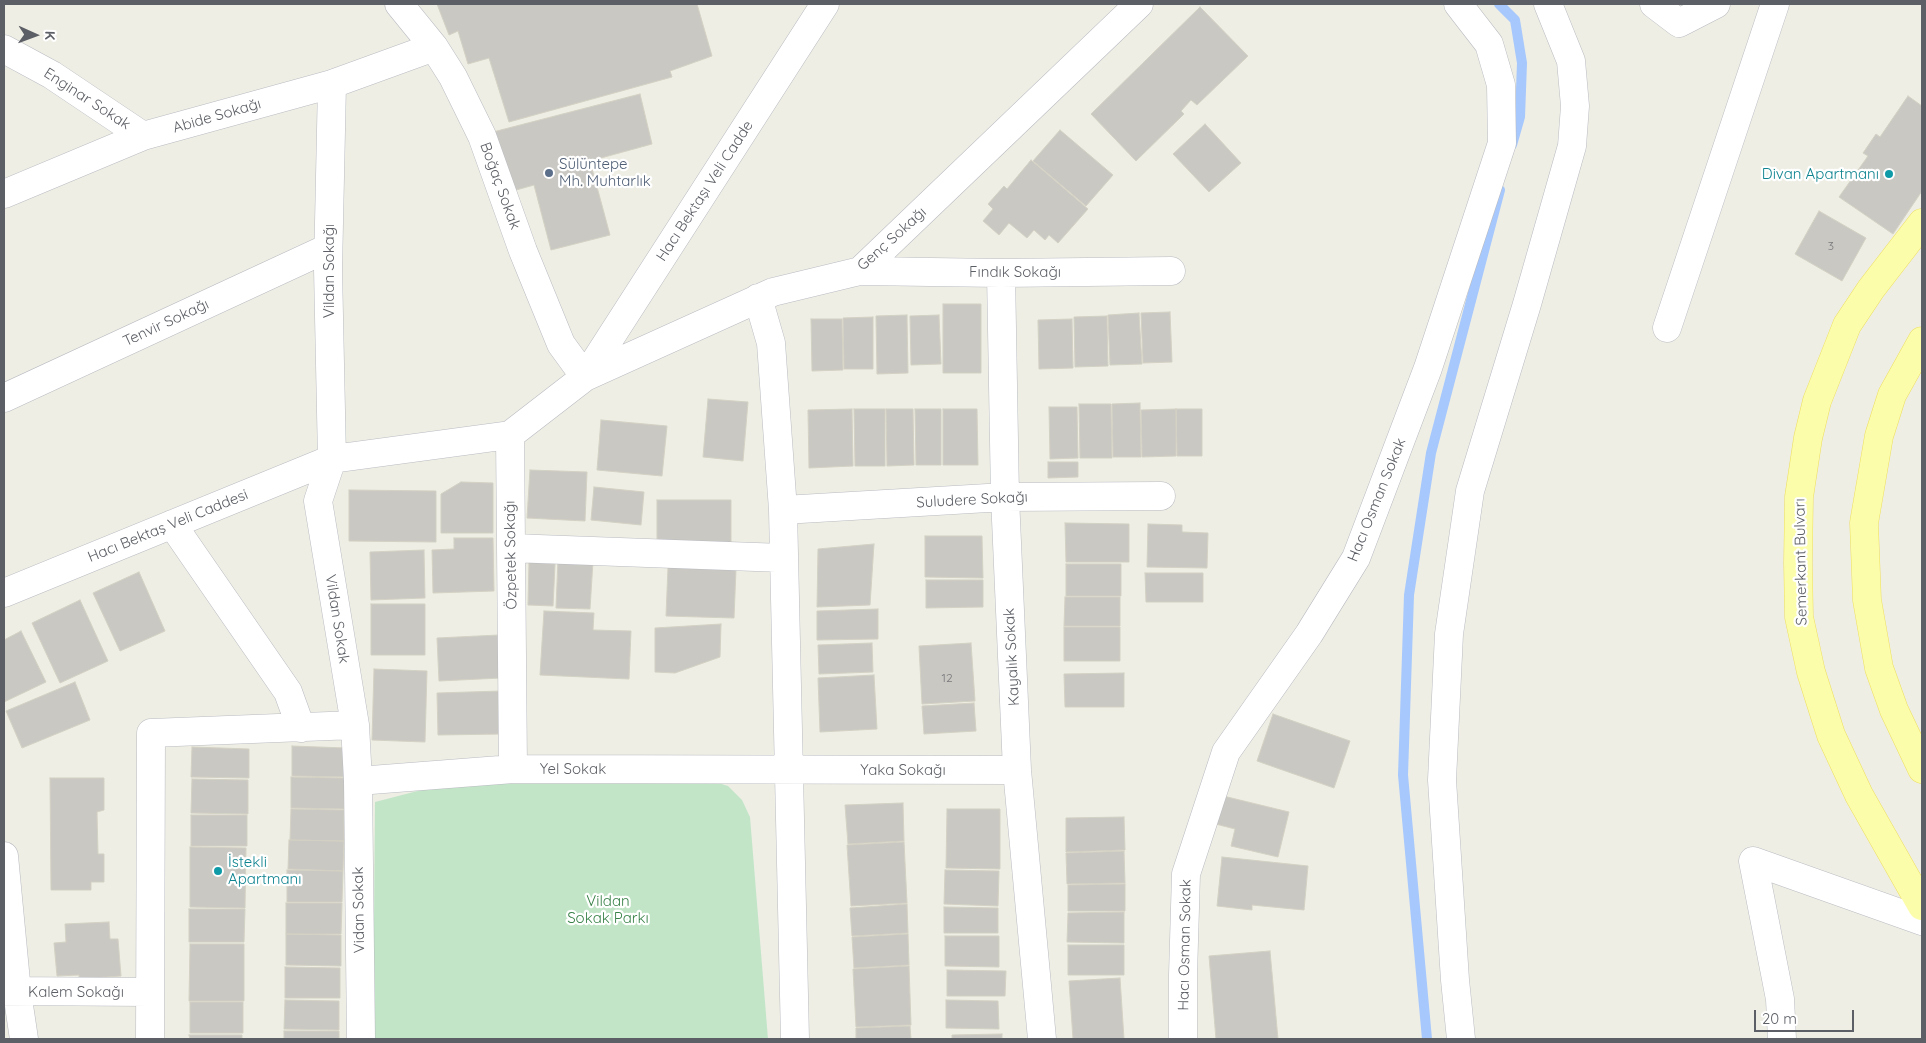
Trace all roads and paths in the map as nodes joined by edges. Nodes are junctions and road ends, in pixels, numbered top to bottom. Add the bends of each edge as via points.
1 (399, 4) edge
2 (824, 4) edge
3 (1139, 4) edge
4 (1458, 4) edge
5 (1548, 4) edge
6 (1654, 4) edge
7 (1716, 4) edge
8 (1775, 4) edge
9 (434, 48) junction
10 (4, 49) edge
11 (332, 84) junction
12 (143, 136) junction
13 (4, 194) edge
14 (1922, 223) edge
15 (328, 248) junction
16 (860, 271) junction
17 (1171, 271) dead end
18 (1001, 273) junction
19 (758, 298) junction
20 (1666, 328) dead end
21 (1922, 341) edge
22 (584, 377) junction
23 (4, 398) edge
24 (510, 435) junction
25 (332, 459) junction
26 (1161, 496) dead end
27 (1005, 497) junction
28 (783, 510) junction
29 (172, 524) junction
30 (511, 548) junction
31 (783, 558) junction
32 (4, 593) edge
33 (355, 725) junction
34 (301, 728) junction
35 (514, 769) junction
36 (1922, 769) edge
37 (789, 770) junction
38 (1017, 770) junction
39 (358, 781) junction
40 (4, 856) edge
41 (1922, 906) edge
42 (1922, 921) edge
43 (10, 992) edge
44 (149, 992) junction
45 (24, 1039) edge
46 (150, 1039) edge
47 (361, 1039) edge
48 (795, 1039) edge
49 (1042, 1039) edge
50 (1183, 1039) edge
51 (1461, 1039) edge
52 (1782, 1039) edge

1 - 9 street, Boğaç Sokak
2 - 22 street, Hacı Bektaşı Veli Cadde
3 - 16 street, Genç Sokağı
4 - 50 street, Hacı Osman Sokak via 1489,44 1501,85 1502,143 1428,368 1356,558 1309,634 1226,752 1186,874
5 - 51 street via 1571,61 1575,106 1572,146 1470,491 1449,634 1442,780
6 - 7 street via 1679,23
8 - 20 street
9 - 11 street, Abide Sokağı
9 - 22 street, Boğaç Sokak via 453,77 482,136 561,344
10 - 12 street, Enginar Sokak via 52,75
11 - 12 street, Abide Sokağı
11 - 15 street, Vildan Sokağı
12 - 13 street, Abide Sokağı
14 - 41 main road, Semerkant Bulvarı via 1847,325 1817,400 1799,497 1798,562 1799,617 1810,672 1831,735 1859,795
15 - 23 street, Tenvir Sokağı
15 - 25 street, Vildan Sokağı
16 - 18 street, Fındık Sokağı
16 - 19 street, Genç Sokağı
17 - 18 street, Fındık Sokağı
18 - 27 street, Kayalık Sokak
19 - 22 street, Genç Sokağı
19 - 28 street via 771,343
21 - 36 main road via 1892,395 1879,436 1864,523 1866,600 1879,668 1894,710
22 - 24 street
24 - 25 street, Hacı Bektaş Veli Caddesi
24 - 30 street, Özpetek Sokağı
25 - 29 street, Hacı Bektaş Veli Caddesi
25 - 33 street, Vildan Sokak via 318,501
26 - 27 street, Suludere Sokağı
27 - 28 street, Suludere Sokağı
27 - 38 street, Kayalık Sokak
28 - 31 street
29 - 32 street, Hacı Bektaş Veli Caddesi
29 - 34 street via 288,692
30 - 31 street
30 - 35 street, Özpetek Sokağı
31 - 37 street
33 - 34 street
33 - 39 street, Vildan Sokak
34 - 44 street via 151,733
35 - 37 street, Yel Sokak
35 - 39 street, Yel Sokak
37 - 38 street, Yaka Sokağı
37 - 48 street
38 - 49 street, Kayalık Sokak
39 - 47 street, Vidan Sokak
40 - 43 street
42 - 52 street via 1753,862 1780,999
43 - 44 street, Kalem Sokağı
43 - 45 street
44 - 46 street

